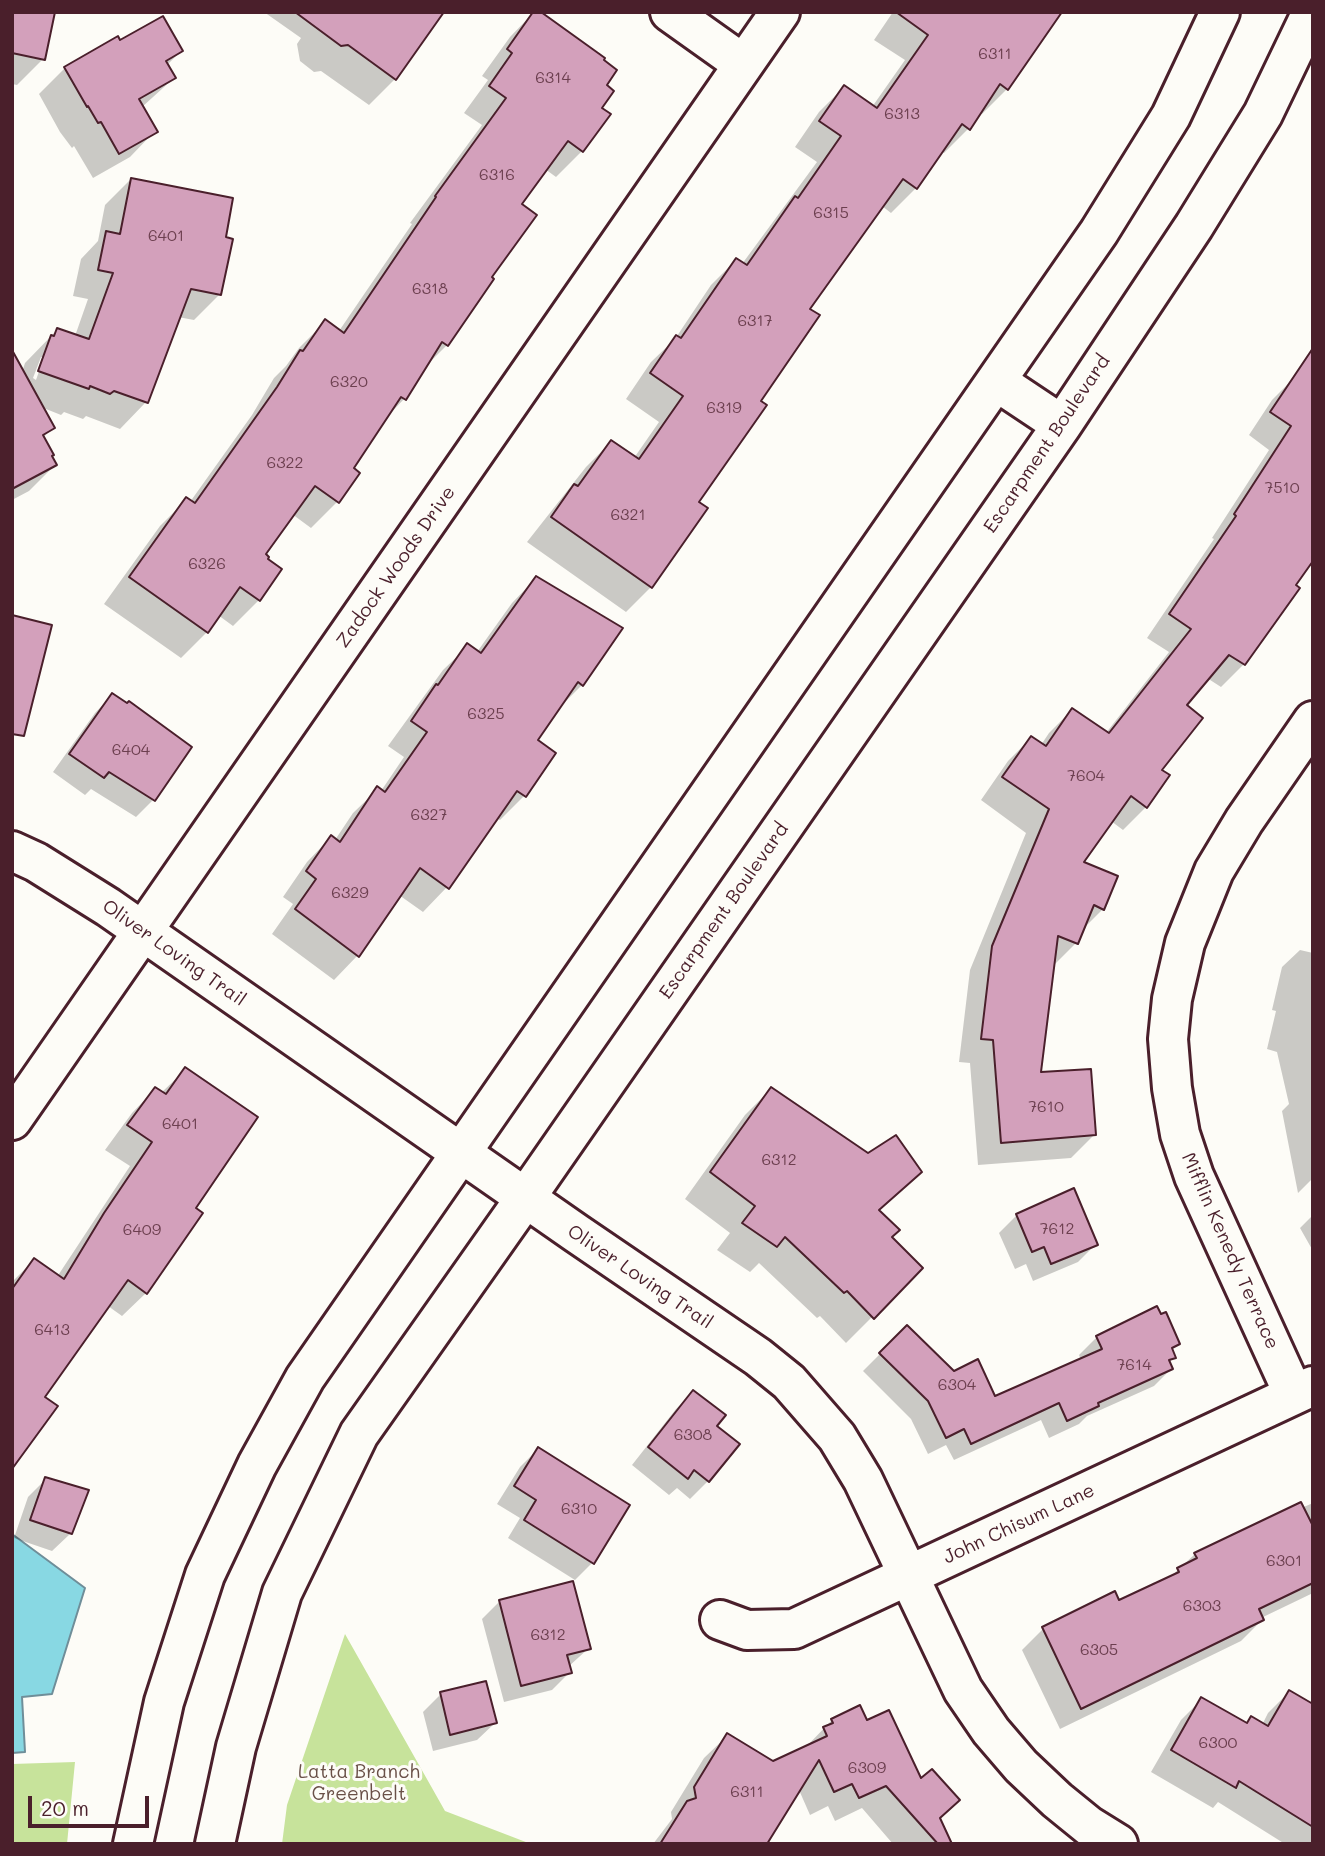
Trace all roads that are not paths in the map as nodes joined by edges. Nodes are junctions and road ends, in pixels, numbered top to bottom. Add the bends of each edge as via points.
1 (670, 12) edge
2 (780, 12) edge
3 (1220, 12) edge
4 (1312, 12) edge
5 (743, 64) junction
6 (996, 381) junction
7 (1062, 425) junction
8 (1313, 721) edge
9 (12, 851) edge
10 (142, 931) junction
11 (12, 1120) edge
12 (461, 1152) junction
13 (526, 1197) junction
14 (1303, 1390) edge
15 (909, 1576) junction
16 (720, 1620) dead end
17 (133, 1844) edge
18 (215, 1844) edge
19 (1118, 1844) edge

1 - 5 main road
2 - 5 main road, Zadock Woods Drive
3 - 6 main road via 1164,128
4 - 7 main road, Escarpment Boulevard via 1263,114
5 - 10 main road, Zadock Woods Drive
6 - 7 main road
6 - 12 main road
7 - 13 main road, Escarpment Boulevard
8 - 14 main road, Mifflin Kenedy Terrace via 1214,871 1185,943 1168,1039 1180,1134 1194,1176
9 - 10 main road, Oliver Loving Trail via 91,895
10 - 11 main road, Zadock Woods Drive
10 - 12 main road, Oliver Loving Trail
12 - 13 main road, Oliver Loving Trail
12 - 17 main road via 305,1378 257,1465 201,1588 164,1702
13 - 15 main road, Oliver Loving Trail via 789,1382 836,1437 863,1480
13 - 18 main road, Escarpment Boulevard via 359,1434 282,1593 236,1747
14 - 15 main road, John Chisum Lane
15 - 16 main road, John Chisum Lane via 794,1629 747,1630
15 - 19 main road, Oliver Loving Trail via 963,1690 991,1731 1057,1800

